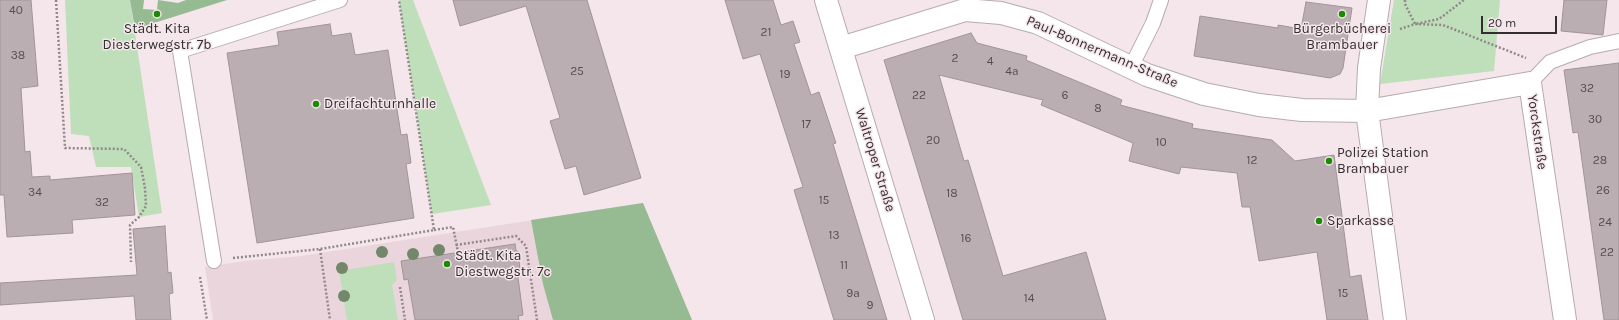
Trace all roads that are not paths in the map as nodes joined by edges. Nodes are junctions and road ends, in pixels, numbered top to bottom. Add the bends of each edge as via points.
1 (340, 0) edge
2 (826, 0) edge
3 (1161, 0) edge
4 (1379, 0) edge
5 (1619, 41) edge
6 (841, 48) junction
7 (1131, 67) junction
8 (1530, 84) junction
9 (1367, 110) junction
10 (214, 261) road end
11 (923, 320) edge
12 (1396, 320) edge
13 (1565, 320) edge

1 - 10 lane via 180,51
2 - 6 street, Waltroper Straße
3 - 7 lane via 1153,23
4 - 9 street via 1369,68
5 - 8 lane via 1590,47 1550,62
6 - 7 street, Paul-Bonnermann-Straße via 965,10 1001,12 1038,23
6 - 11 street, Waltroper Straße
7 - 9 street, Paul-Bonnermann-Straße via 1204,94 1259,105 1302,110
8 - 9 street, Yorckstraße
8 - 13 street, Yorckstraße
9 - 12 street

